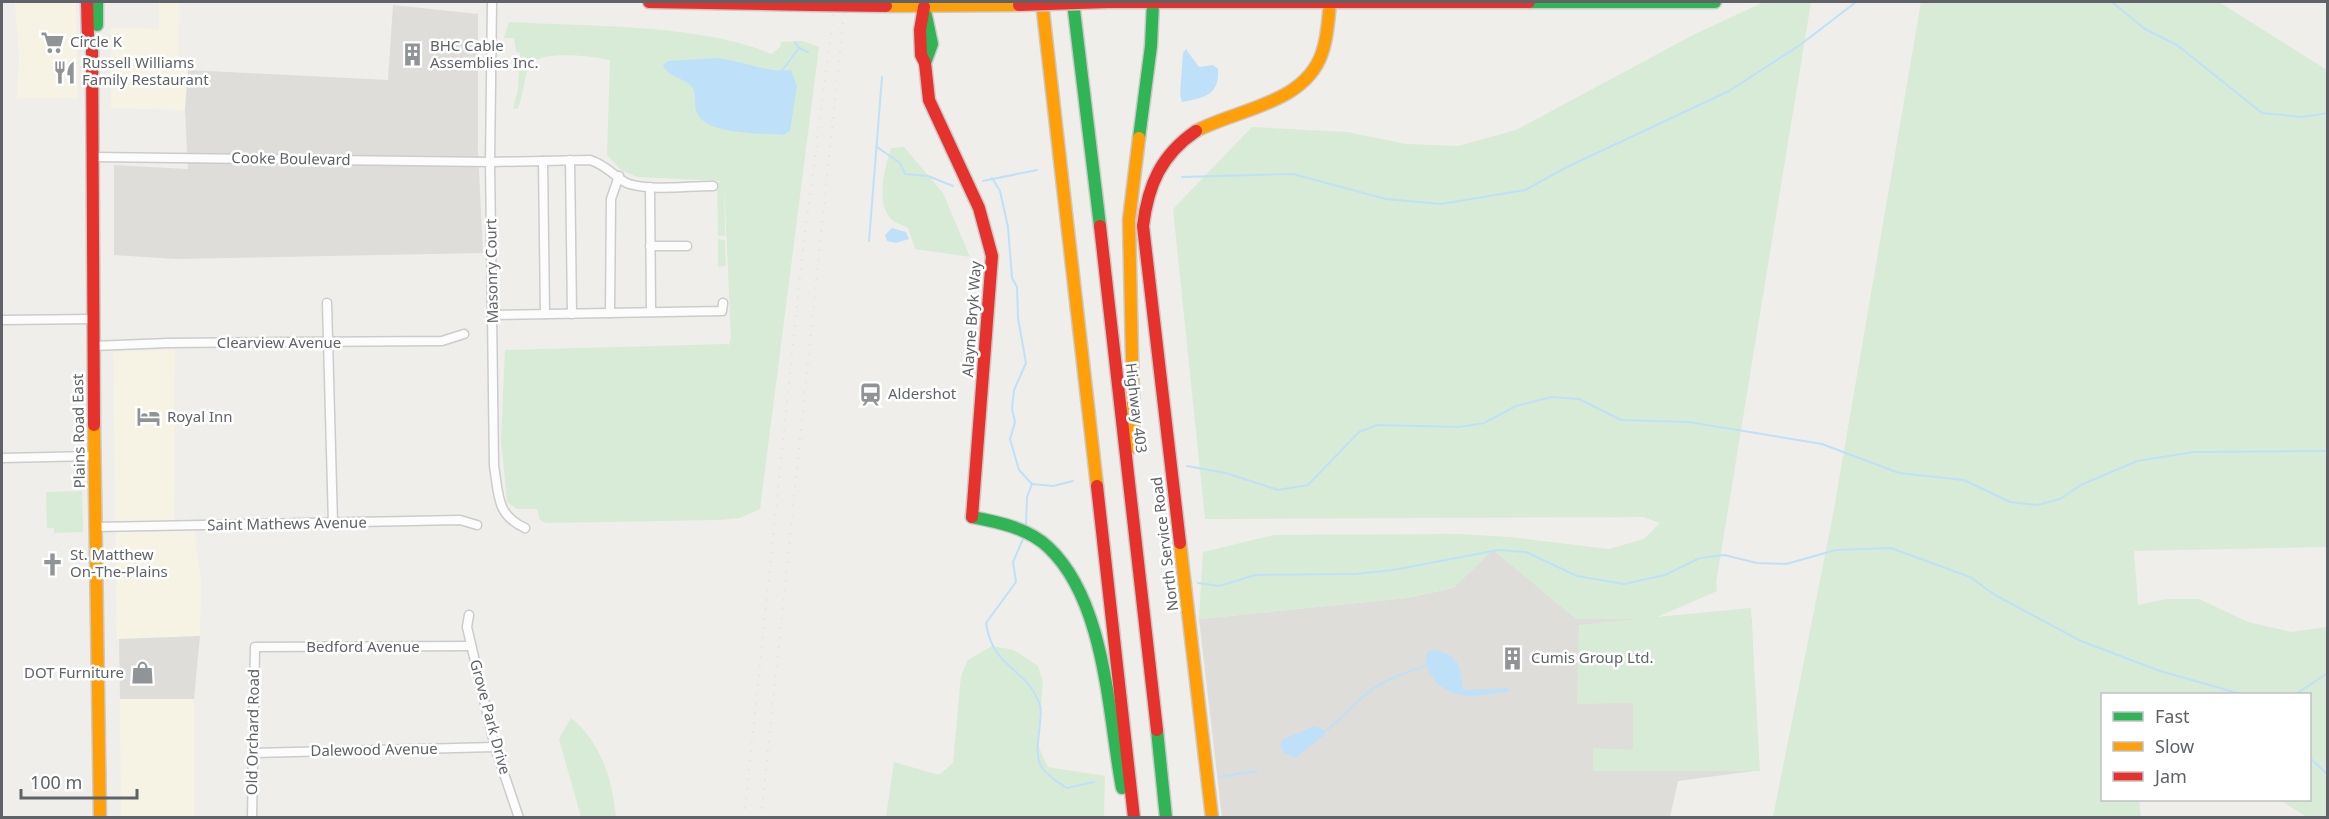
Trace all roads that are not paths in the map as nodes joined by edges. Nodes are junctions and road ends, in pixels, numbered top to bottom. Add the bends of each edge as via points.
1 (87, 2) edge
2 (97, 2) edge
3 (492, 2) edge
4 (649, 2) edge
5 (1042, 2) edge
6 (1073, 2) edge
7 (1107, 2) edge
8 (1147, 2) edge
9 (1154, 2) edge
10 (1330, 2) edge
11 (1537, 2) edge
12 (1715, 2) edge
13 (924, 4) edge
14 (92, 44) junction
15 (93, 157) junction
16 (543, 160) junction
17 (570, 160) junction
18 (490, 162) junction
19 (619, 176) junction
20 (713, 186) dead end
21 (650, 187) junction
22 (650, 246) junction
23 (687, 246) dead end
24 (327, 303) dead end
25 (723, 303) dead end
26 (651, 312) junction
27 (610, 313) junction
28 (545, 314) junction
29 (572, 314) junction
30 (493, 315) junction
31 (92, 319) junction
32 (2, 320) edge
33 (464, 334) dead end
34 (329, 344) junction
35 (93, 346) junction
36 (95, 456) junction
37 (2, 458) edge
38 (333, 524) junction
39 (477, 525) dead end
40 (96, 527) junction
41 (525, 528) dead end
42 (1136, 531) junction
43 (469, 615) dead end
44 (471, 646) junction
45 (255, 647) joint
46 (495, 747) junction
47 (253, 753) junction
48 (100, 818) edge
49 (252, 818) edge
50 (519, 818) edge
51 (1129, 818) edge
52 (1134, 818) edge
53 (1166, 818) edge
54 (1212, 818) edge

1 - 14 main road, Plains Road East via 88,38
2 - 14 main road, Plains Road East via 97,38
3 - 18 street, Masonry Court
4 - 13 main road, bridge
5 - 52 main road
6 - 42 main road, Highway 403
7 - 8 main road
7 - 13 main road, bridge
8 - 9 main road
9 - 10 main road
9 - 42 main road via 1129,220
10 - 11 main road
10 - 54 main road, North Service Road via 1323,50 1308,77 1280,98 1232,114 1183,140 1167,154 1153,176 1144,204 1143,226
11 - 12 main road
13 - 51 main road, Alayne Bryk Way via 921,55 932,110 979,208 991,246 972,517 1025,532 1049,548 1066,568 1087,610
14 - 15 main road, Plains Road East
15 - 18 street, Cooke Boulevard
15 - 31 main road, Plains Road East
16 - 17 street, Cooke Boulevard
16 - 18 street, Cooke Boulevard
16 - 28 street
17 - 19 street, Cooke Boulevard via 605,164
17 - 29 street
18 - 30 street, Masonry Court
19 - 21 street, Cooke Boulevard via 627,183
19 - 27 street via 611,200
20 - 21 street, Cooke Boulevard
21 - 22 street
22 - 23 street
22 - 26 street
24 - 34 street
25 - 26 street via 722,311
26 - 27 street
27 - 29 street
28 - 29 street
28 - 30 street
30 - 41 street, Masonry Court via 494,466 505,515
31 - 32 street
31 - 35 main road, Plains Road East
33 - 34 street, Clearview Avenue via 442,341
34 - 35 street, Clearview Avenue
34 - 38 street
35 - 36 main road, Plains Road East
36 - 37 street
36 - 40 main road, Plains Road East
38 - 39 street, Saint Mathews Avenue via 460,520
38 - 40 street, Saint Mathews Avenue
40 - 48 main road, Plains Road East
42 - 53 main road, Highway 403
43 - 44 street, Grove Park Drive
44 - 45 street, Bedford Avenue
44 - 46 street, Grove Park Drive
45 - 47 street, Old Orchard Road
46 - 47 street, Dalewood Avenue
46 - 50 street, Grove Park Drive
47 - 49 street, Old Orchard Road

